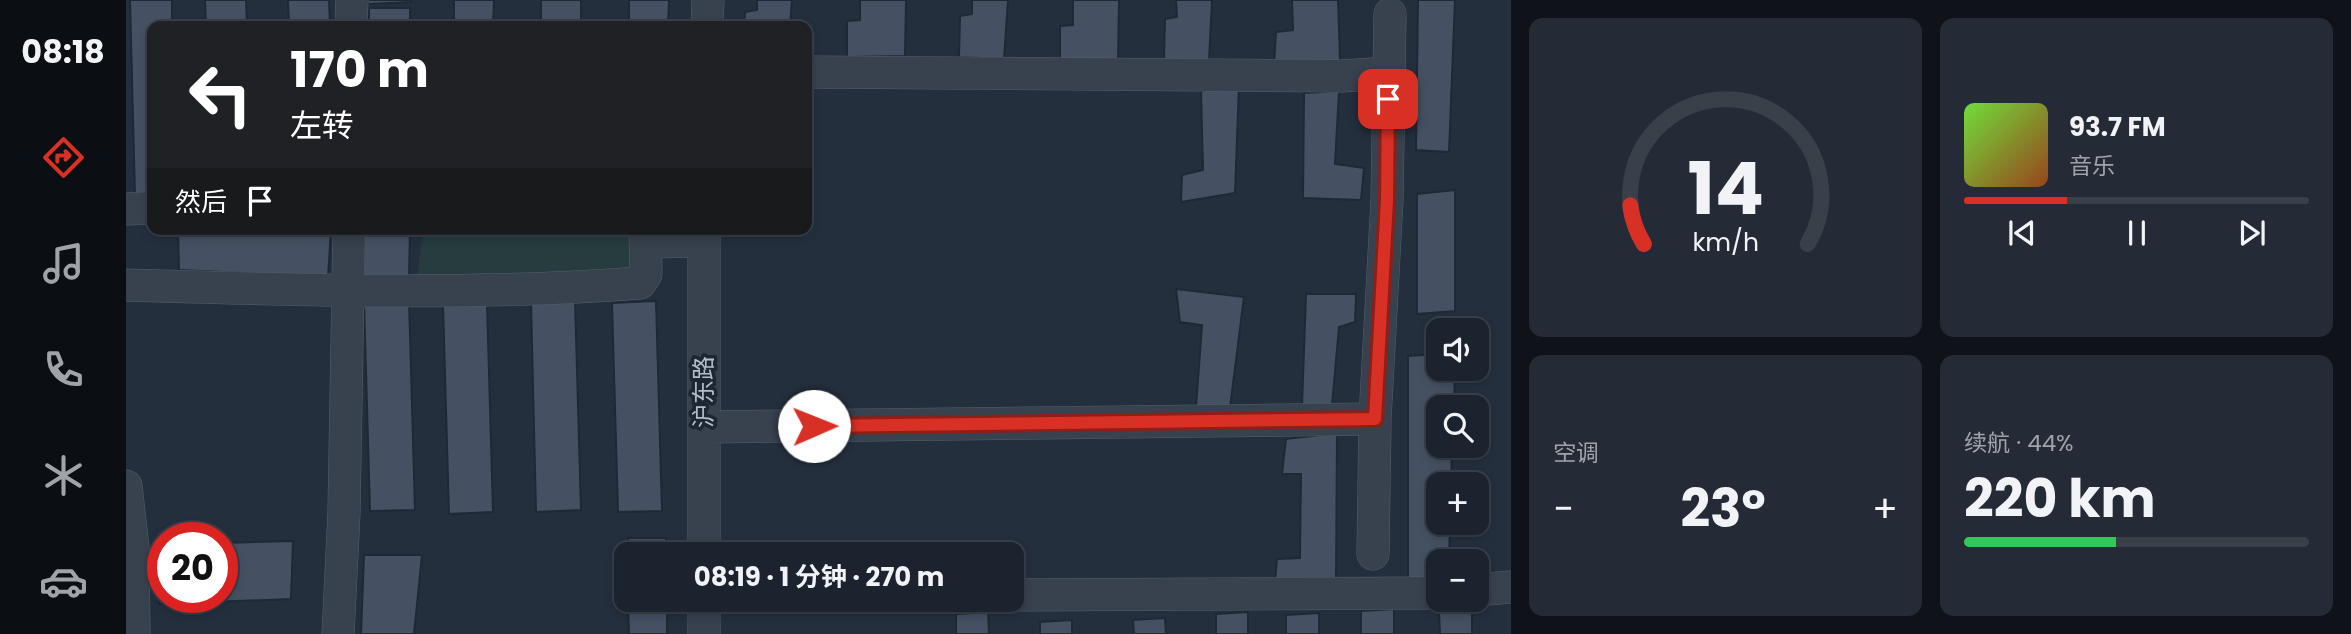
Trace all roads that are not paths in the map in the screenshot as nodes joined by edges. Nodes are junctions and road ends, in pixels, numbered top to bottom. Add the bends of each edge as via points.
1 (352, 0) edge
2 (708, 0) edge
3 (1390, 14) dead end
4 (351, 21) edge
5 (707, 21) edge
6 (812, 72) edge
7 (1389, 73) junction
8 (147, 208) edge
9 (126, 209) edge
10 (349, 235) edge
11 (704, 235) edge
12 (645, 236) edge
13 (126, 285) edge
14 (349, 292) junction
15 (1375, 419) junction
16 (704, 428) junction
17 (126, 486) edge
18 (704, 542) edge
19 (1374, 554) dead end
20 (1511, 587) edge
21 (1489, 589) edge
22 (1426, 593) edge
23 (1024, 595) edge
24 (704, 612) edge
25 (135, 634) edge
26 (338, 634) edge
27 (704, 634) edge

1 - 4 street
2 - 5 street
3 - 7 street
6 - 7 street
7 - 15 street
8 - 9 street
10 - 14 street
11 - 12 street
11 - 16 street, 沪东路
12 - 14 street via 646,274 640,283
13 - 14 street
14 - 26 street
15 - 16 street
15 - 19 street
16 - 18 street, 沪东路
17 - 25 street
20 - 21 street
22 - 23 street
24 - 27 street

